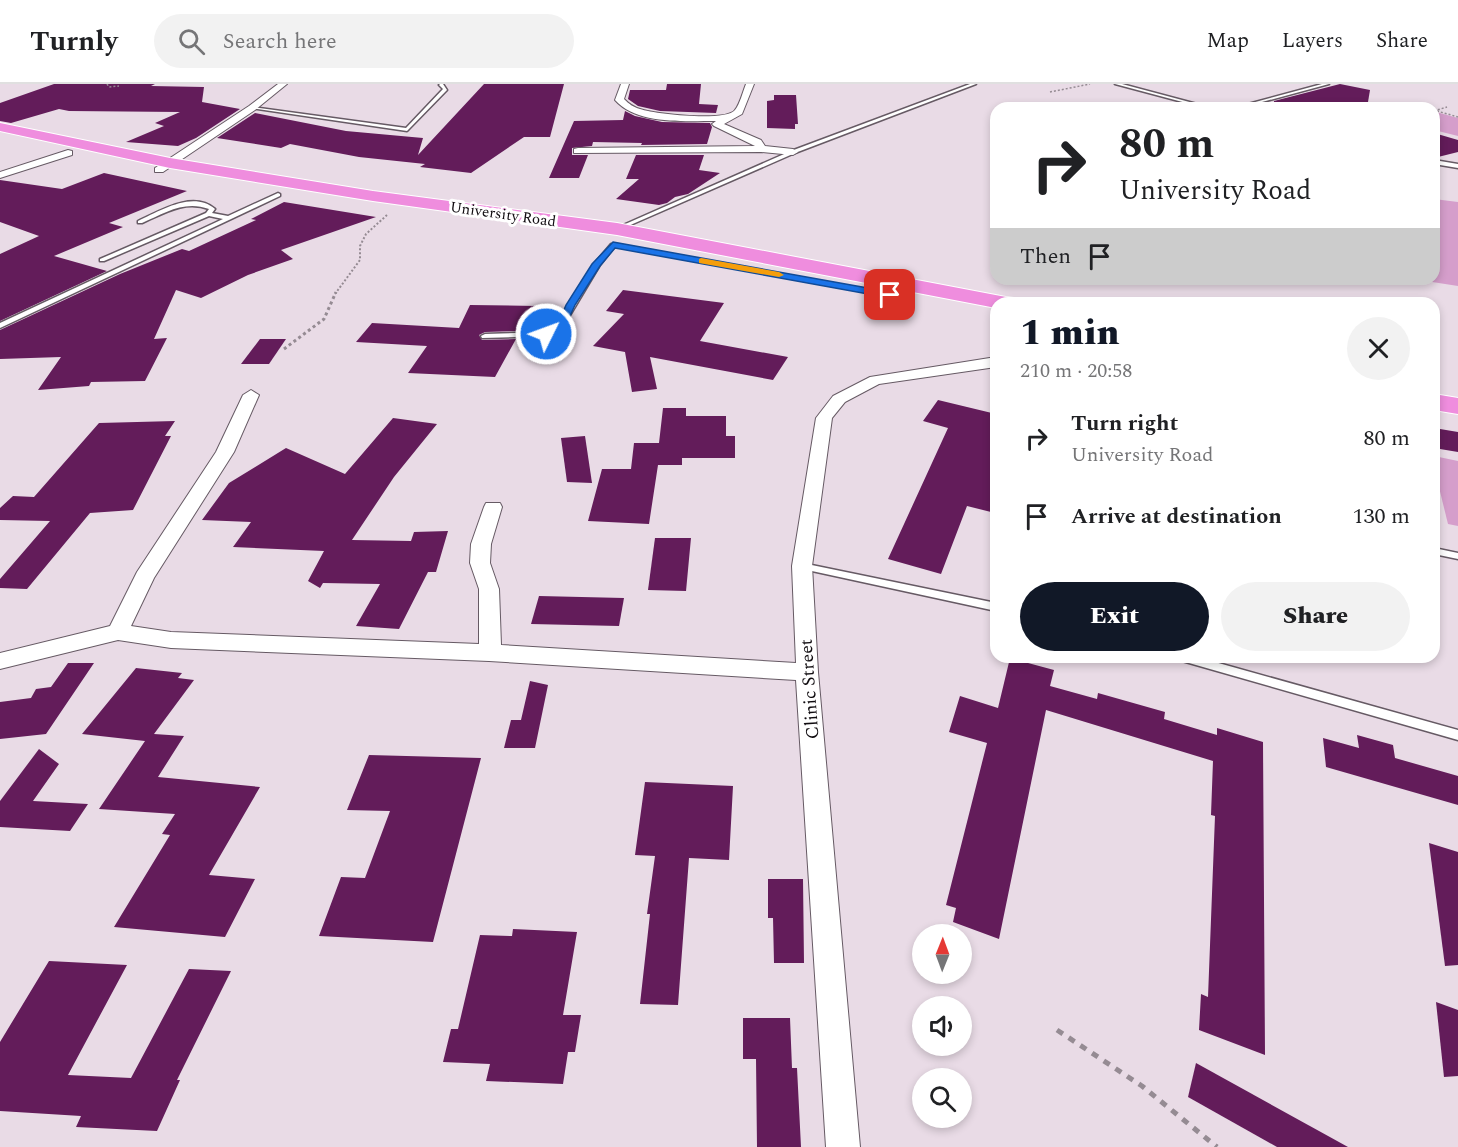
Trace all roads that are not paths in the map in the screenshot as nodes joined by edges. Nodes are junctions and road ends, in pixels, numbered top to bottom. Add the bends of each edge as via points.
1 (283, 84) edge
2 (625, 84) edge
3 (750, 84) edge
4 (974, 84) edge
5 (1117, 84) edge
6 (1327, 84) edge
7 (441, 85) edge
8 (1187, 102) edge
9 (1258, 102) edge
10 (252, 108) junction
11 (727, 118) junction
12 (0, 127) edge
13 (0, 138) edge
14 (761, 149) junction
15 (578, 151) dead end
16 (793, 152) junction
17 (68, 153) junction
18 (1440, 163) edge
19 (151, 164) junction
20 (1458, 166) edge
21 (0, 176) edge
22 (278, 195) junction
23 (208, 214) junction
24 (229, 218) junction
25 (140, 222) dead end
26 (615, 237) junction
27 (102, 260) dead end
28 (990, 300) edge
29 (990, 315) edge
30 (0, 326) edge
31 (484, 336) dead end
32 (990, 363) edge
33 (1440, 385) edge
34 (1458, 388) edge
35 (251, 395) dead end
36 (1440, 403) edge
37 (1458, 406) edge
38 (493, 507) dead end
39 (1440, 552) edge
40 (1458, 556) edge
41 (802, 566) junction
42 (990, 606) edge
43 (118, 632) junction
44 (489, 653) junction
45 (0, 661) edge
46 (1203, 663) edge
47 (807, 672) junction
48 (1458, 735) edge
49 (843, 1147) edge

1 - 10 street
2 - 11 street via 619,100 640,111 665,117
3 - 11 street via 740,112
4 - 16 lane
5 - 8 lane
6 - 9 lane
7 - 10 lane via 445,89 407,130
10 - 19 street
11 - 14 street via 717,124 758,142
12 - 19 highway, University Road
13 - 17 highway, University Road
14 - 15 street
14 - 16 street
16 - 26 lane
17 - 19 highway, University Road
17 - 21 street
18 - 20 lane
19 - 22 highway, University Road
19 - 26 highway, University Road
22 - 24 lane
22 - 26 highway, University Road
23 - 24 lane
23 - 25 lane via 212,209 209,207 188,203
23 - 27 lane
24 - 30 lane
26 - 28 highway, University Road
26 - 29 highway, University Road
26 - 31 lane via 556,330 546,334
32 - 41 street, Clinic Street via 875,380 839,399 824,418
33 - 34 highway
35 - 43 street via 225,452 144,577
36 - 37 highway
38 - 44 street via 481,544 480,563 489,590
39 - 40 lane
41 - 42 lane
41 - 47 street, Clinic Street
43 - 44 street via 171,640
43 - 45 street
44 - 47 street
46 - 48 lane
47 - 49 street, Clinic Street

